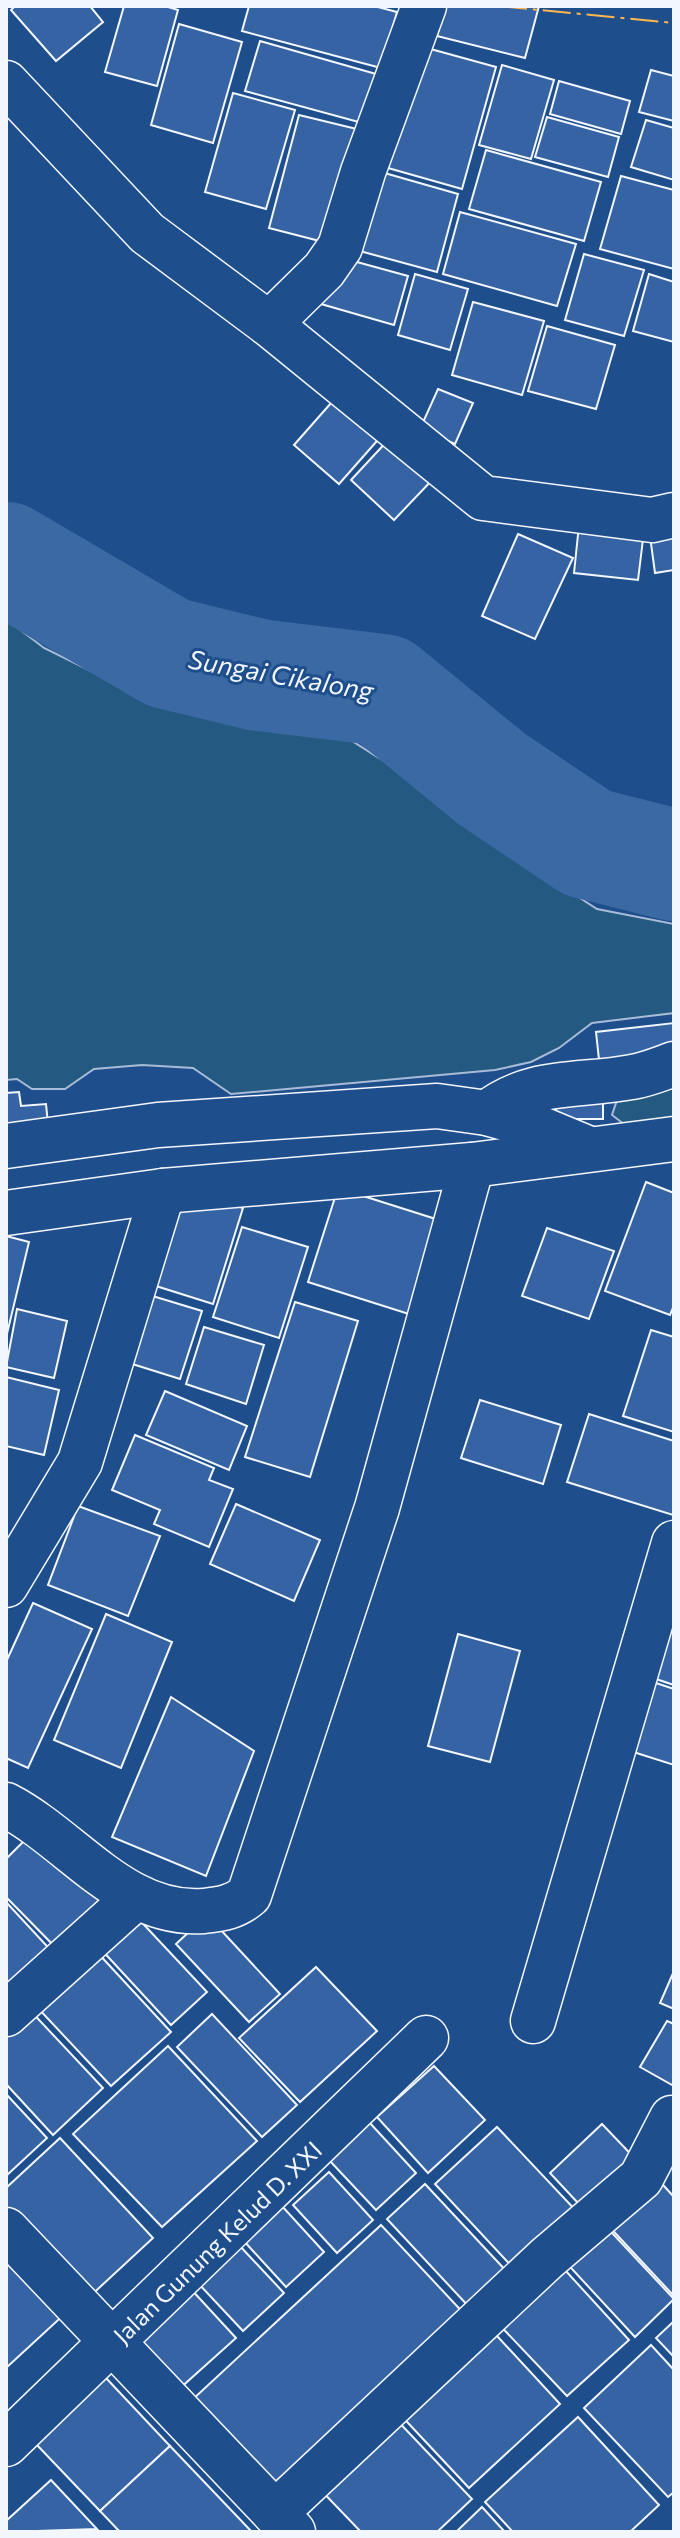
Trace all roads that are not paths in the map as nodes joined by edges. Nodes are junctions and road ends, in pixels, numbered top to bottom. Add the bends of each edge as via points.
1 (424, 6) edge
2 (6, 83) edge
3 (269, 324) junction
4 (674, 515) edge
5 (674, 1064) edge
6 (487, 1113) junction
7 (674, 1139) edge
8 (6, 1146) edge
9 (588, 1148) junction
10 (472, 1165) junction
11 (163, 1191) junction
12 (6, 1213) edge
13 (674, 1543) edge
14 (6, 1585) edge
15 (6, 1805) edge
16 (135, 1898) junction
17 (6, 2014) edge
18 (533, 2021) dead end
19 (426, 2038) dead end
20 (672, 2118) edge
21 (6, 2230) edge
22 (112, 2344) junction
23 (6, 2444) edge
24 (284, 2522) edge

1 - 3 street via 340,247
2 - 3 street via 147,233
3 - 4 street via 483,498 652,520
5 - 6 street via 632,1077 510,1096
6 - 8 street via 437,1106 158,1125
6 - 9 street
7 - 9 street
9 - 10 street
10 - 11 street
10 - 16 street via 377,1508 249,1895 224,1909 196,1911 171,1910
11 - 12 street
11 - 14 street via 80,1462
13 - 18 street
15 - 16 street
16 - 17 street
19 - 22 street, Jalan Gunung Kelud D. XXI
20 - 24 street via 641,2178 536,2268
21 - 22 street
22 - 23 street, Jalan Gunung Kelud D. XXI
22 - 24 street

